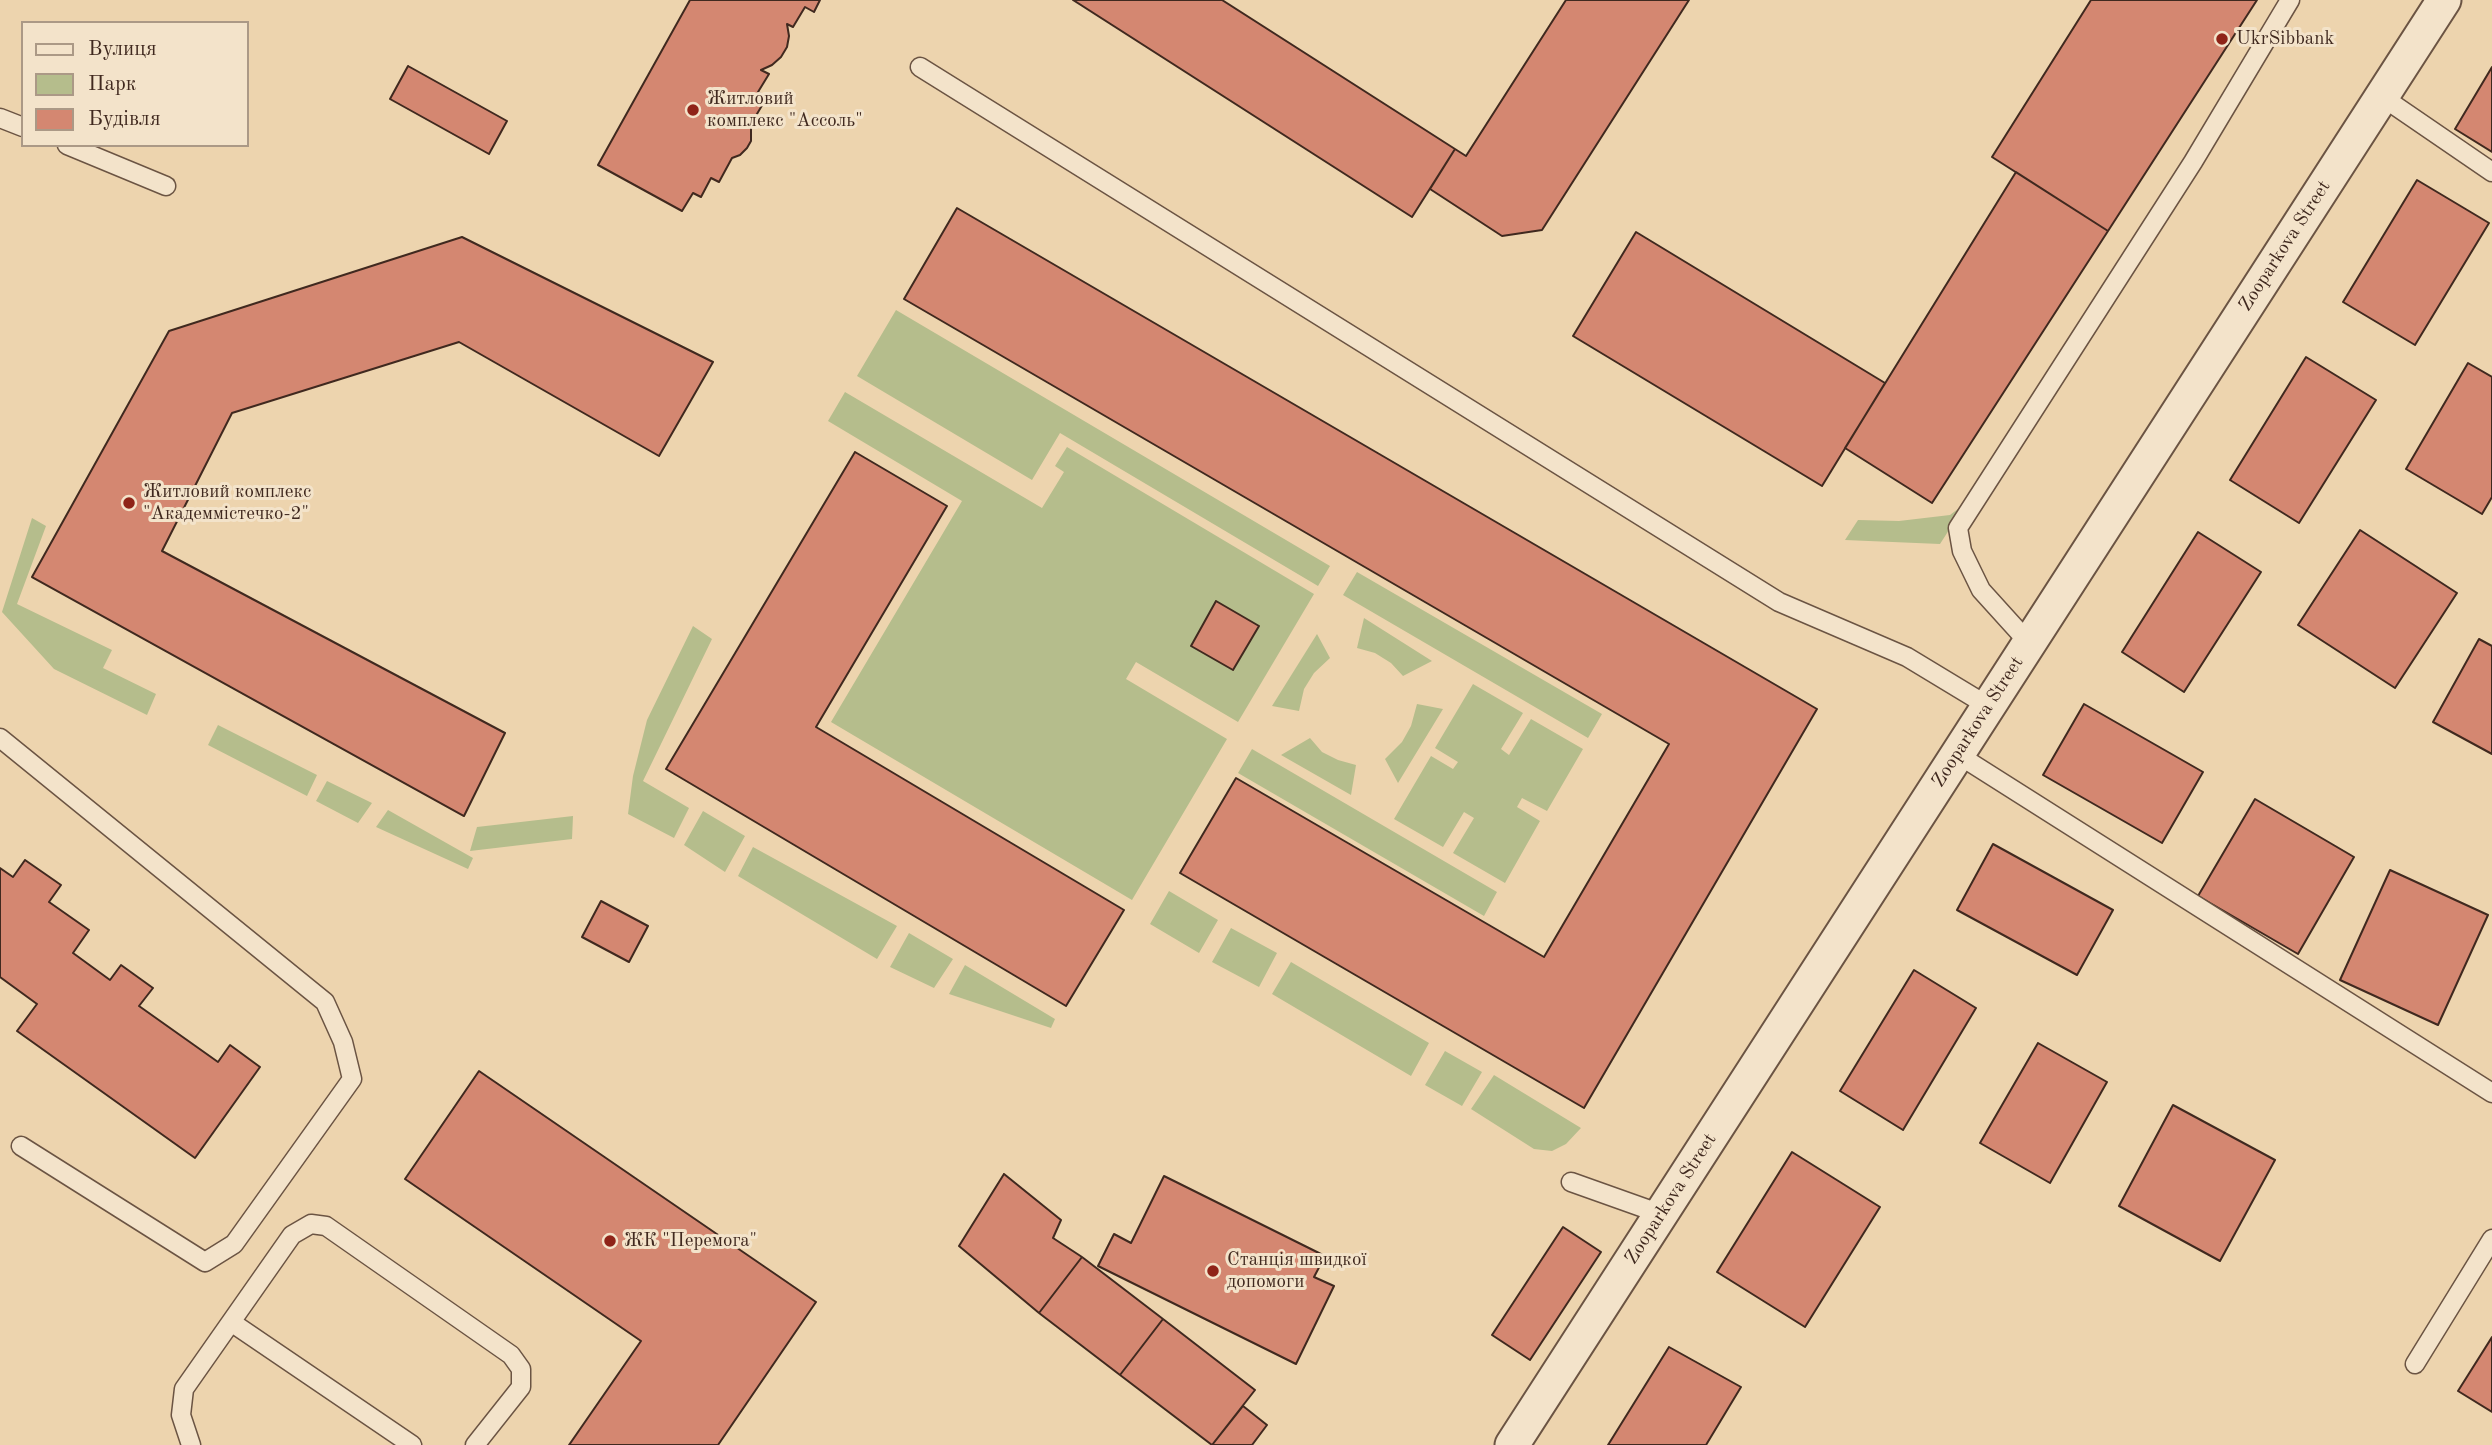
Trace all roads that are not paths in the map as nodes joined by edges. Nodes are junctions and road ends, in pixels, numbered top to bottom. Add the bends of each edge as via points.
1 (2290, 0) edge
2 (2444, 0) edge
3 (920, 67) dead end
4 (2381, 96) junction
5 (0, 118) edge
6 (21, 126) edge
7 (72, 147) edge
8 (2492, 172) edge
9 (166, 186) dead end
10 (2028, 643) junction
11 (1988, 706) junction
12 (0, 738) edge
13 (1957, 754) junction
14 (2492, 1093) edge
15 (21, 1146) dead end
16 (1571, 1182) dead end
17 (1661, 1214) junction
18 (2492, 1239) edge
19 (231, 1322) junction
20 (2415, 1364) dead end
21 (191, 1445) edge
22 (412, 1445) edge
23 (475, 1445) edge
24 (1512, 1445) edge

1 - 10 lane via 2193,162 1958,527 1962,551 1982,590
2 - 4 street, Zooparkova Street
3 - 11 lane via 1780,602 1907,657
4 - 8 lane
4 - 10 street, Zooparkova Street
5 - 6 lane
7 - 9 lane
10 - 11 street, Zooparkova Street
11 - 13 street, Zooparkova Street
12 - 15 lane via 325,1002 344,1042 352,1079 234,1244 205,1262
13 - 14 lane
13 - 17 street, Zooparkova Street
16 - 17 lane
17 - 24 street, Zooparkova Street
18 - 20 lane
19 - 21 lane via 184,1389 181,1415
19 - 22 lane
19 - 23 lane via 292,1235 311,1223 326,1226 512,1356 521,1369 521,1387

